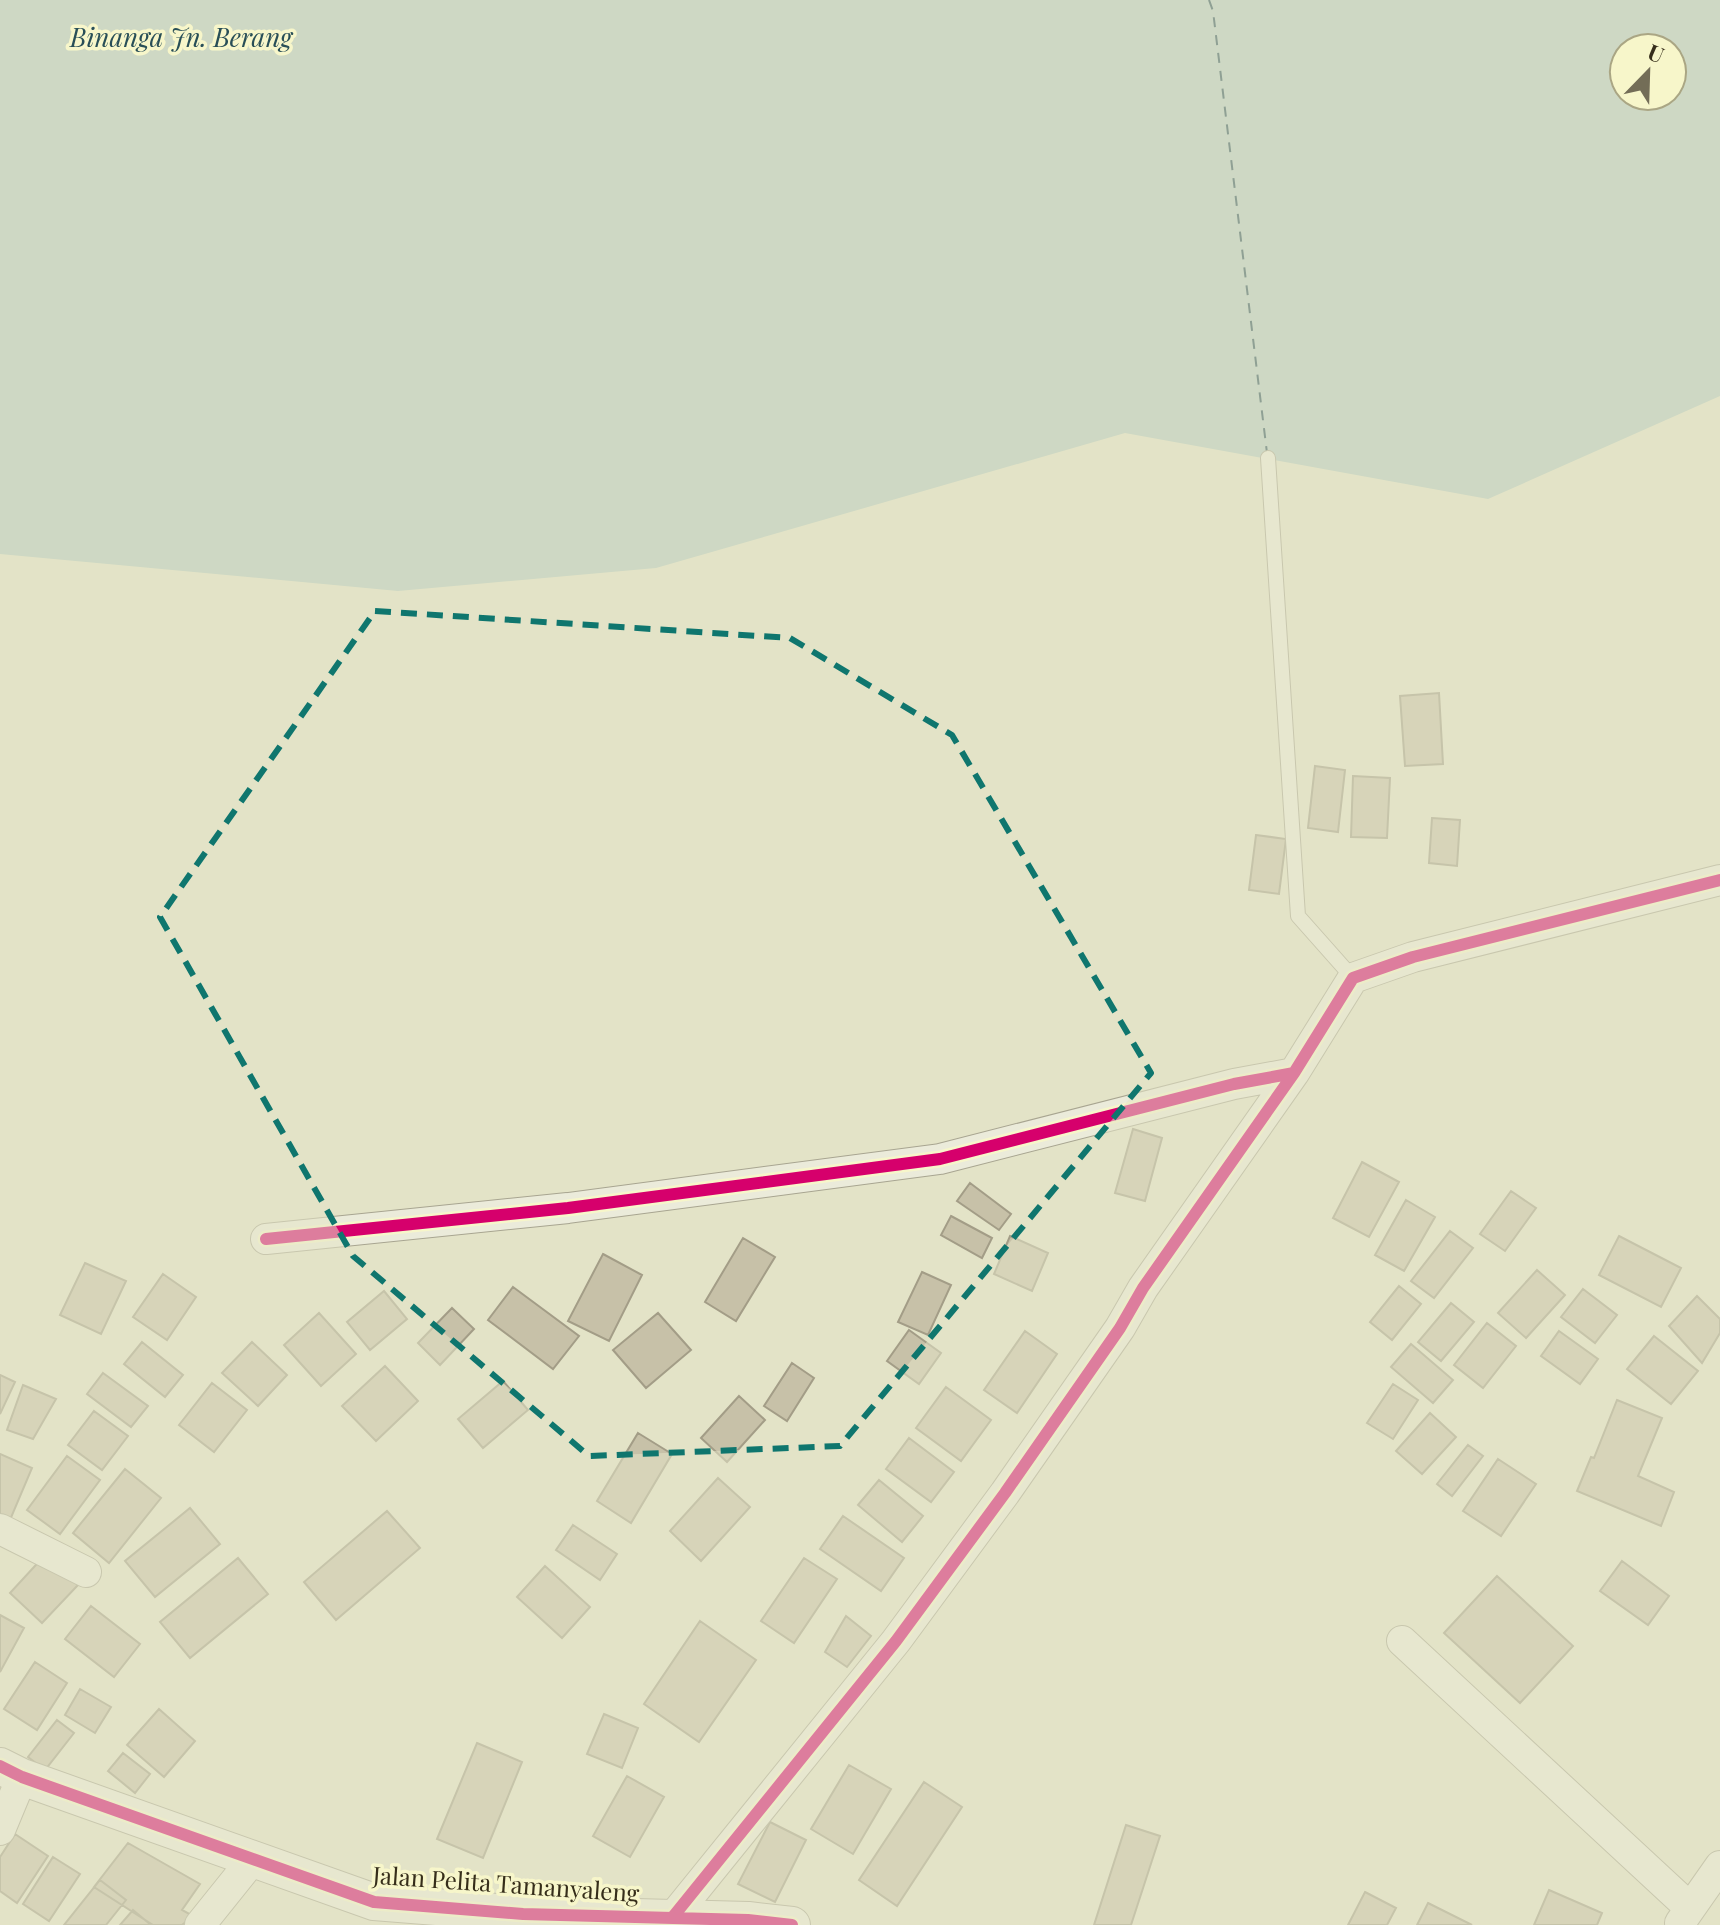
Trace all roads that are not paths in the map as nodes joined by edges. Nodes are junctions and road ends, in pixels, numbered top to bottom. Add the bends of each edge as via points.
1 (1268, 458) dead end
2 (1720, 880) edge
3 (1353, 978) junction
4 (1294, 1073) junction
5 (266, 1239) dead end
6 (0, 1529) edge
7 (86, 1572) dead end
8 (1402, 1641) dead end
9 (11, 1771) edge
10 (0, 1830) edge
11 (253, 1859) junction
12 (1720, 1866) edge
13 (1684, 1917) edge
14 (655, 1920) edge
15 (200, 1925) edge
16 (792, 1925) edge

1 - 3 lane via 1298,916
2 - 3 street via 1413,957
3 - 4 street
4 - 5 street via 940,1159 568,1208
4 - 14 street via 1052,1426 914,1616
6 - 7 street
8 - 13 street
9 - 10 street
9 - 11 street, Jalan Pelita Tamanyaleng
11 - 14 street, Jalan Pelita Tamanyaleng via 374,1902
11 - 15 street
12 - 13 street
14 - 16 street, Jalan Pelita Tamanyaleng

